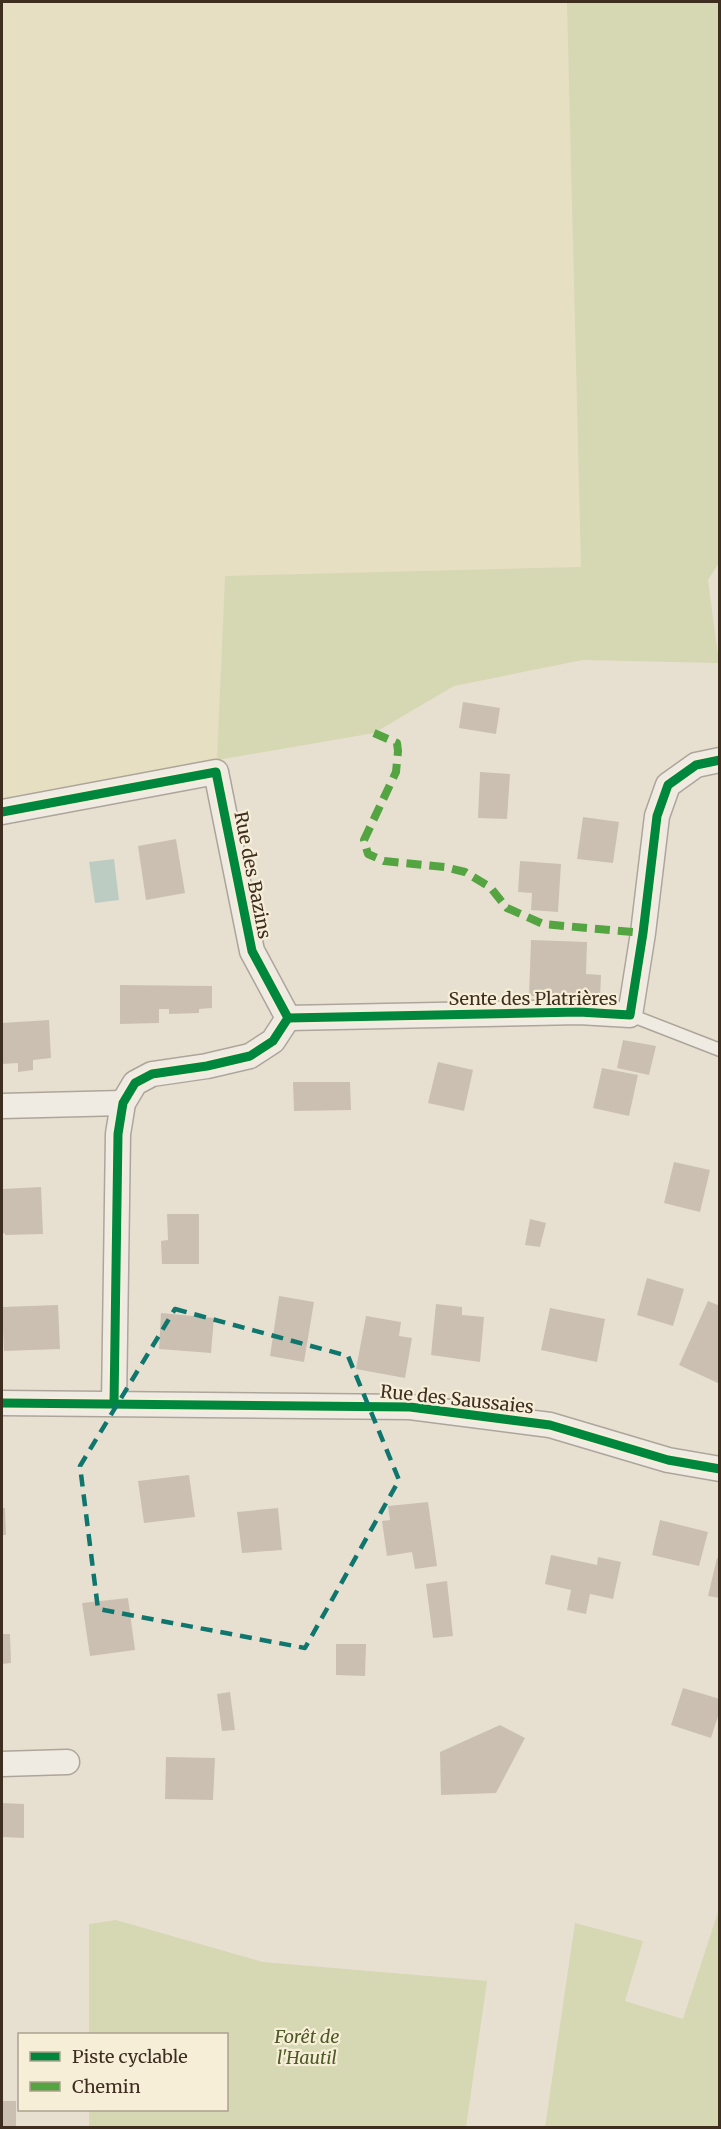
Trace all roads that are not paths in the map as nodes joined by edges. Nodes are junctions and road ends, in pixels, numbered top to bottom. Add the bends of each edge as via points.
1 (720, 760) edge
2 (2, 812) edge
3 (630, 1015) junction
4 (288, 1018) junction
5 (720, 1050) edge
6 (123, 1103) junction
7 (2, 1106) edge
8 (2, 1403) edge
9 (114, 1404) junction
10 (720, 1469) edge
11 (67, 1762) dead end
12 (2, 1764) edge

1 - 3 street, Sente des Platrières via 696,765 668,784 660,806
2 - 4 street, Rue des Bazins via 216,772 252,951
3 - 4 street, Sente des Platrières via 579,1012
3 - 5 lane
4 - 6 street via 273,1041 250,1056 152,1074 135,1083
6 - 7 street
6 - 9 street via 118,1134
8 - 9 street, Rue des Saussaies
9 - 10 street, Rue des Saussaies via 410,1407 549,1425 668,1460
11 - 12 street

